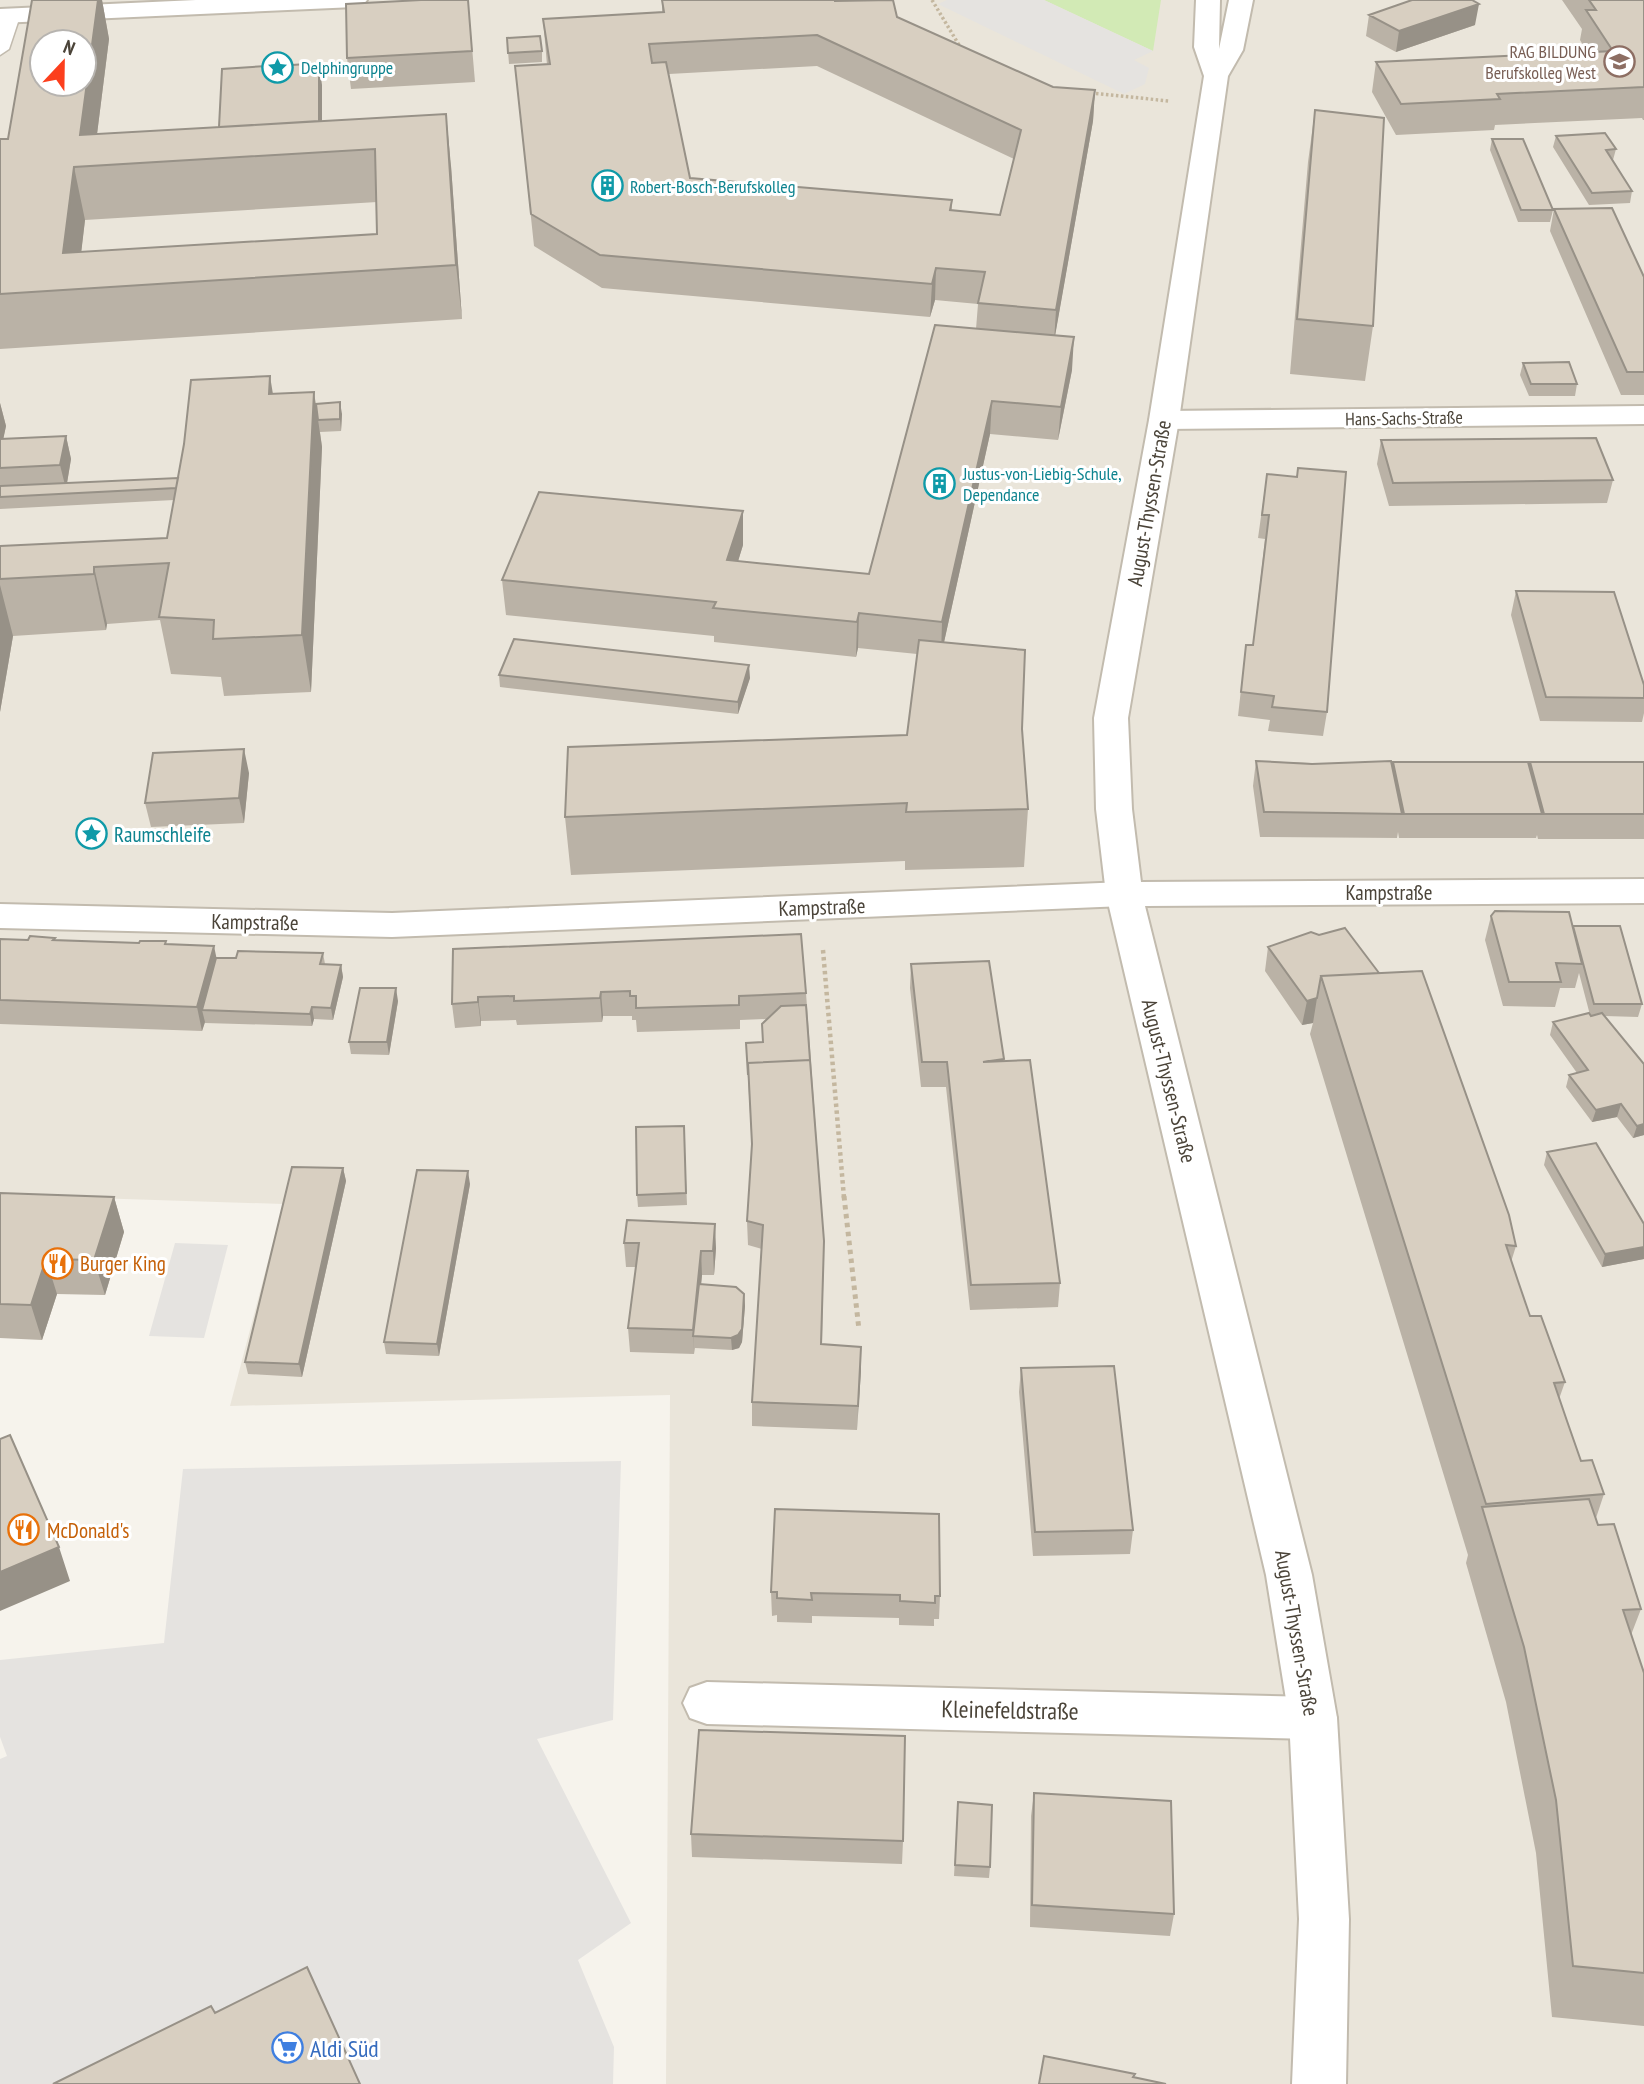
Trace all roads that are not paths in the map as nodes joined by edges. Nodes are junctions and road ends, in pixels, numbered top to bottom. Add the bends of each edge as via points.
1 (355, 0) edge
2 (1208, 0) edge
3 (1241, 0) edge
4 (5, 16) edge
5 (0, 49) edge
6 (1214, 91) junction
7 (1639, 415) edge
8 (1164, 420) junction
9 (1644, 446) edge
10 (1644, 891) edge
11 (1124, 894) junction
12 (0, 916) edge
13 (707, 1703) dead end
14 (1313, 1718) junction
15 (1318, 2084) edge

1 - 4 street
2 - 6 street, August-Thyssen-Straße via 1206,47
3 - 6 street, August-Thyssen-Straße via 1231,50
4 - 5 lane
6 - 8 street, August-Thyssen-Straße
7 - 8 street, Hans-Sachs-Straße
7 - 9 street
8 - 11 street, August-Thyssen-Straße via 1111,718 1114,809
10 - 11 street, Kampstraße
11 - 12 street, Kampstraße via 392,925
11 - 14 street, August-Thyssen-Straße via 1289,1575
13 - 14 street, Kleinefeldstraße
14 - 15 street, August-Thyssen-Straße via 1324,1919

